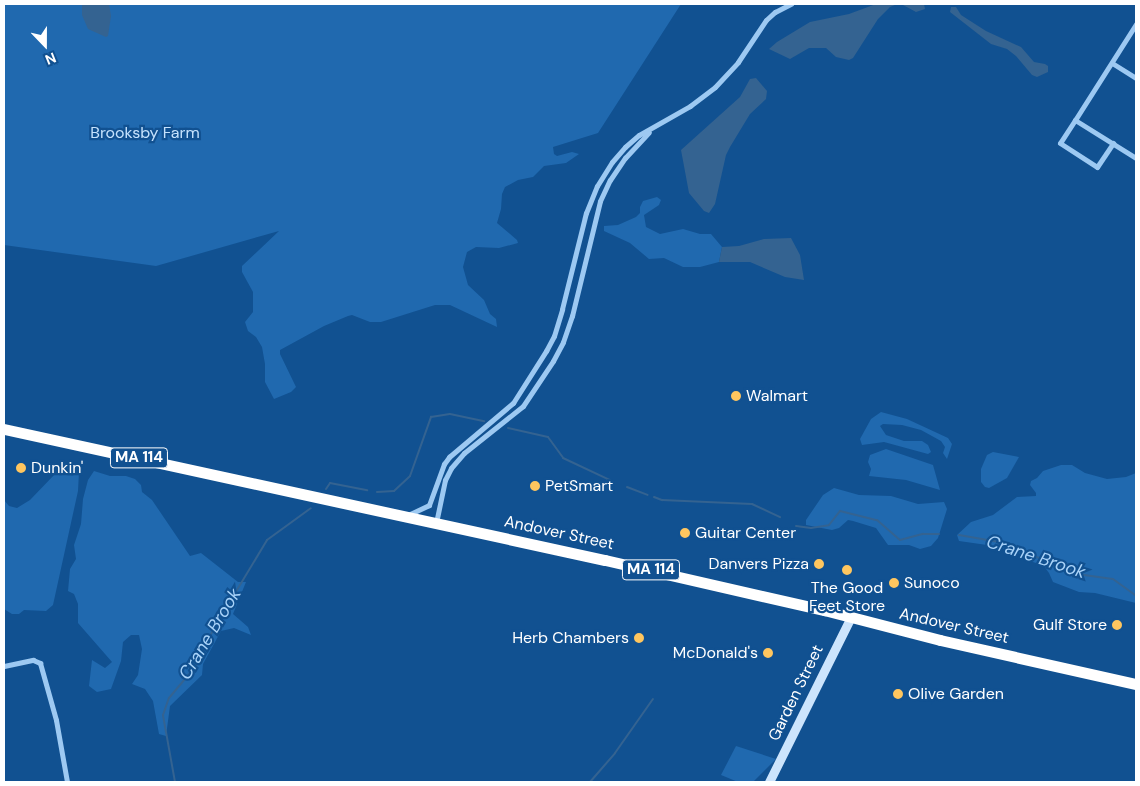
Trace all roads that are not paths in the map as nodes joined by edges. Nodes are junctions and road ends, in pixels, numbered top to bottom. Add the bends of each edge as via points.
1 (792, 4) edge
2 (1136, 24) edge
3 (1112, 63) junction
4 (1136, 78) edge
5 (1075, 120) junction
6 (657, 126) junction
7 (1113, 143) junction
8 (1136, 158) edge
9 (4, 429) edge
10 (402, 515) junction
11 (436, 523) junction
12 (851, 617) junction
13 (4, 666) edge
14 (1136, 683) edge
15 (67, 782) edge
16 (769, 782) edge

1 - 6 street via 766,20 738,62 715,87
2 - 3 street
3 - 4 street
3 - 5 street
5 - 7 street
5 - 7 street via 1060,143 1097,168
6 - 10 street via 624,147 597,186 586,212 554,336 521,392 505,412 449,457 429,505
6 - 11 street via 625,158 604,192 572,316 553,360 523,406 464,453 451,468 445,480
7 - 8 street
9 - 10 highway, Andover Street / MA 114
10 - 11 highway, Andover Street / MA 114
11 - 12 highway, Andover Street / MA 114
12 - 14 highway, Andover Street / MA 114
12 - 16 main road, Garden Street
13 - 15 street via 33,660 40,663 56,720

